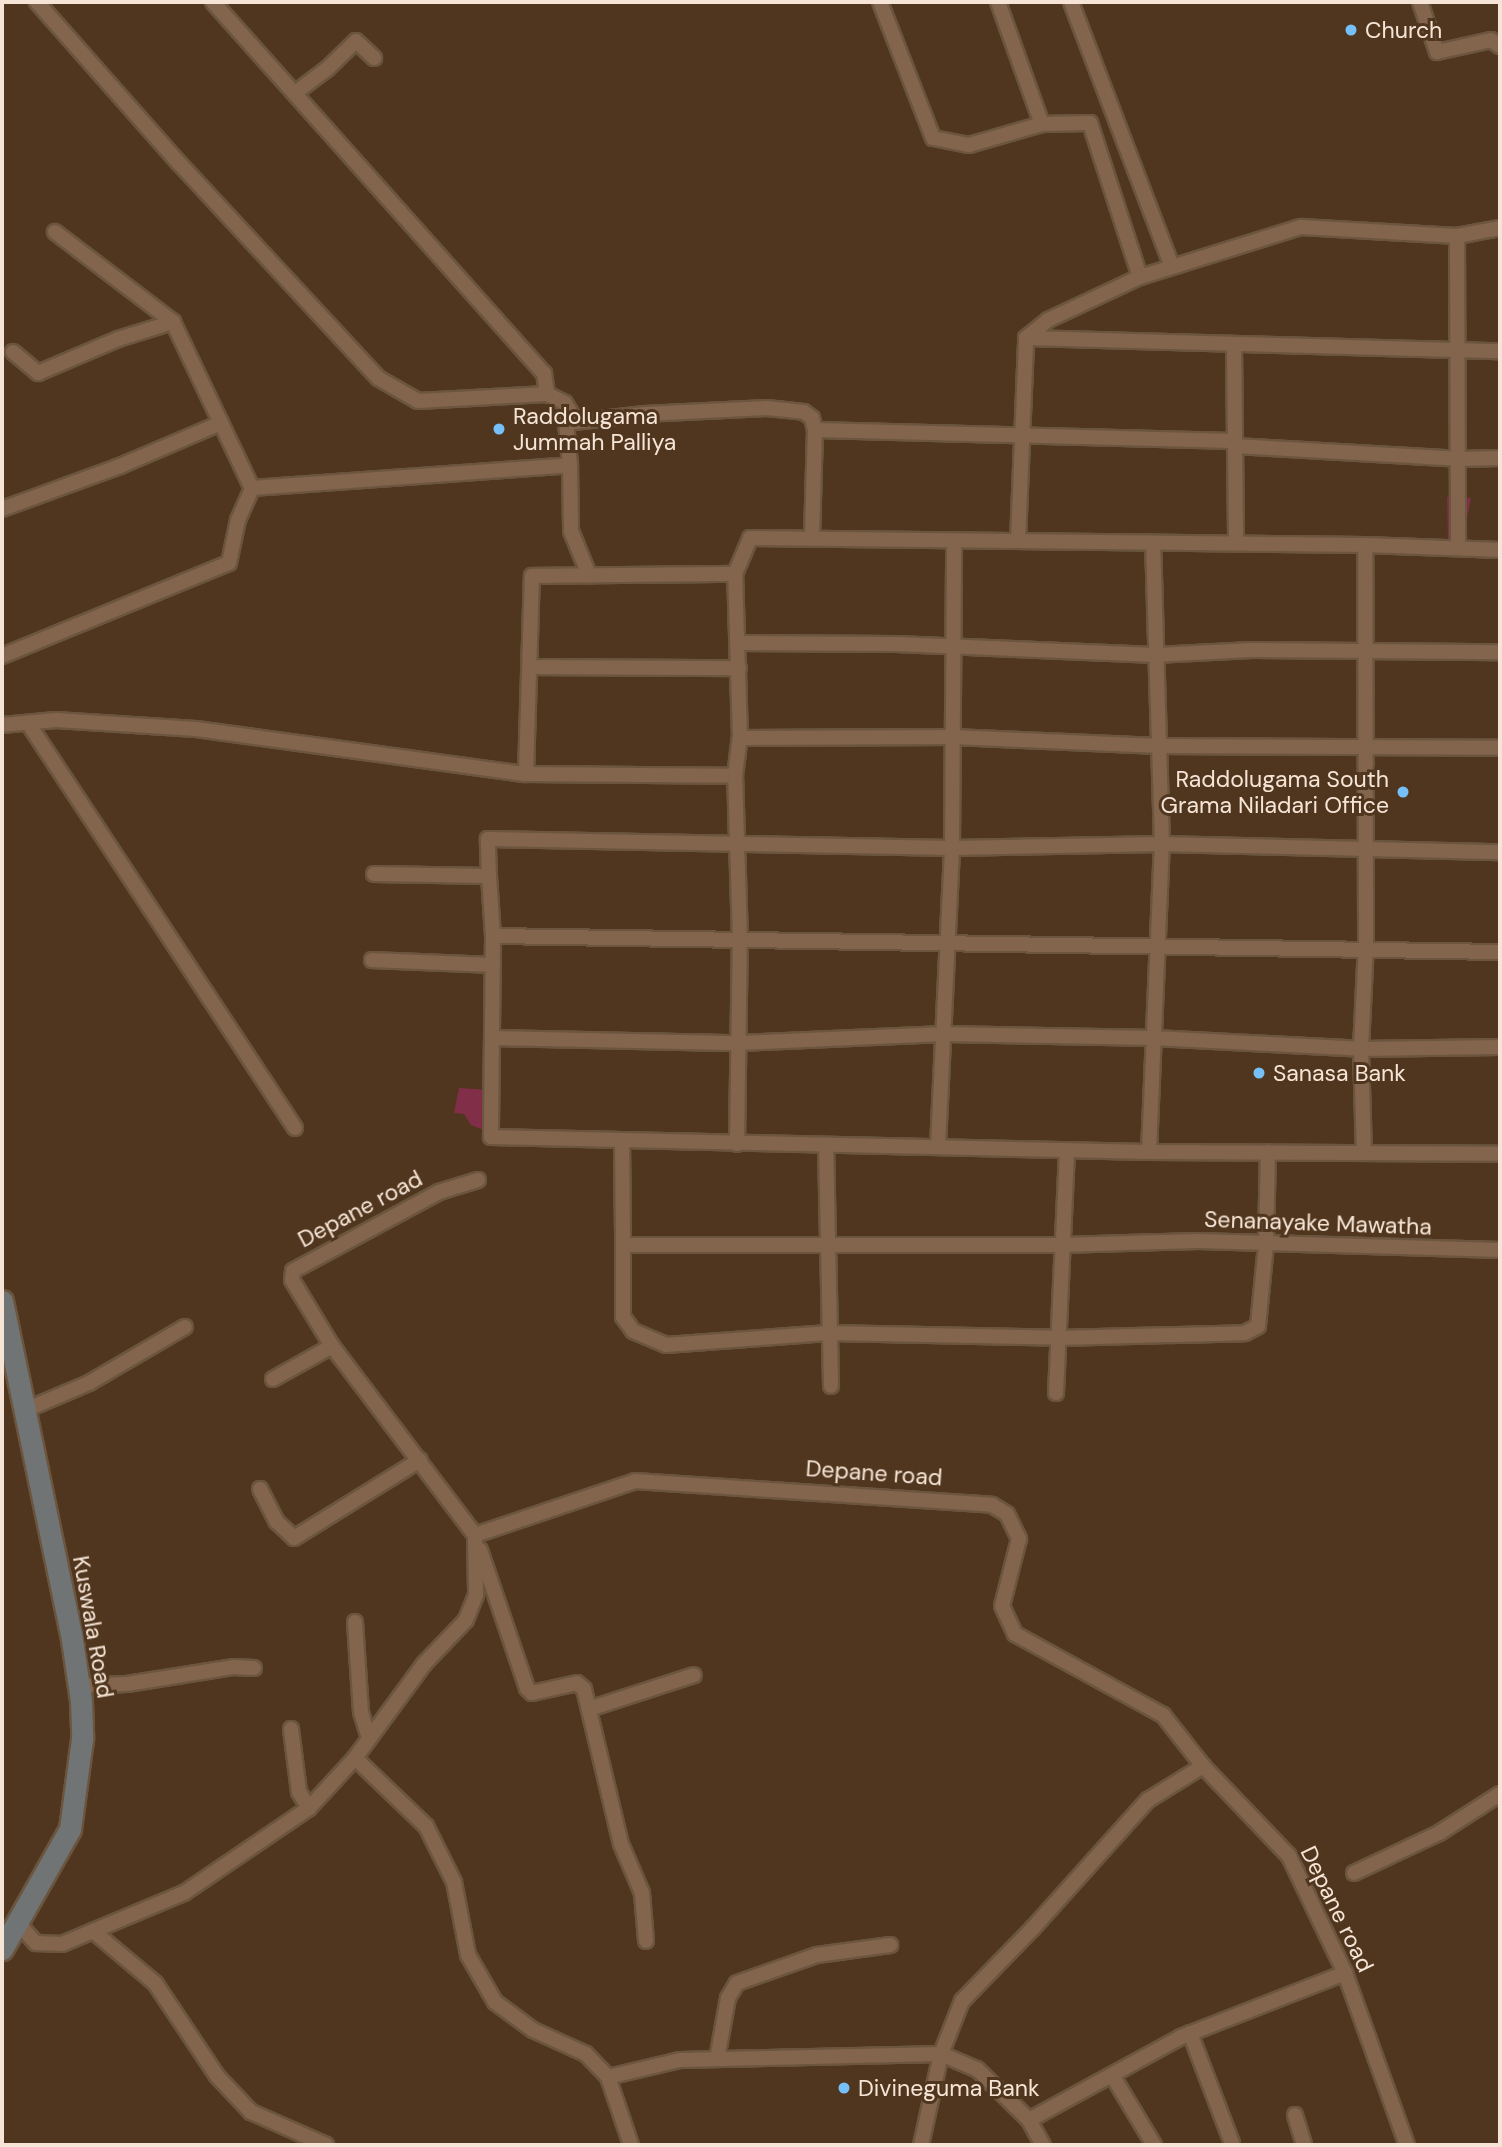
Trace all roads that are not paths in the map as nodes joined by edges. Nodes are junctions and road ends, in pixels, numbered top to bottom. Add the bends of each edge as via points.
1 (37, 2) edge
2 (213, 2) edge
3 (880, 2) edge
4 (998, 2) edge
5 (1072, 2) edge
6 (1420, 2) edge
7 (1500, 46) edge
8 (374, 58) dead end
9 (295, 93) junction
10 (1042, 124) junction
11 (1500, 229) edge
12 (55, 232) dead end
13 (1457, 236) junction
14 (1172, 266) junction
15 (1140, 277) junction
16 (173, 322) junction
17 (1026, 338) junction
18 (1234, 344) junction
19 (1459, 351) junction
20 (1500, 351) edge
21 (13, 352) dead end
22 (547, 394) junction
23 (576, 422) junction
24 (221, 423) junction
25 (815, 430) junction
26 (1022, 436) junction
27 (1235, 444) junction
28 (1500, 458) edge
29 (1458, 459) junction
30 (570, 465) junction
31 (252, 488) junction
32 (2, 509) edge
33 (812, 539) junction
34 (954, 541) junction
35 (1018, 541) junction
36 (1153, 542) junction
37 (1236, 543) junction
38 (1365, 545) junction
39 (1458, 548) junction
40 (1500, 550) edge
41 (735, 574) junction
42 (589, 575) junction
43 (738, 643) junction
44 (951, 649) junction
45 (1500, 652) edge
46 (1365, 653) junction
47 (1156, 654) junction
48 (2, 656) edge
49 (531, 667) junction
50 (740, 668) junction
51 (28, 723) junction
52 (2, 725) edge
53 (953, 737) junction
54 (740, 738) junction
55 (1159, 746) junction
56 (1366, 748) junction
57 (1500, 748) edge
58 (526, 774) junction
59 (735, 776) junction
60 (735, 844) junction
61 (1162, 844) junction
62 (952, 848) junction
63 (1364, 848) junction
64 (1500, 852) edge
65 (374, 874) dead end
66 (489, 876) junction
67 (493, 936) junction
68 (740, 941) junction
69 (947, 945) junction
70 (1157, 948) junction
71 (1366, 950) junction
72 (1500, 952) edge
73 (372, 960) dead end
74 (492, 965) junction
75 (944, 1034) junction
76 (493, 1038) junction
77 (1154, 1038) junction
78 (739, 1043) junction
79 (1500, 1047) edge
80 (1361, 1049) junction
81 (295, 1128) dead end
82 (622, 1141) junction
83 (737, 1144) junction
84 (826, 1145) junction
85 (938, 1146) junction
86 (1067, 1150) junction
87 (1149, 1152) junction
88 (1268, 1152) junction
89 (1364, 1153) junction
90 (1500, 1154) edge
91 (478, 1180) dead end
92 (623, 1244) junction
93 (1266, 1244) junction
94 (828, 1245) junction
95 (1061, 1245) junction
96 (1500, 1250) edge
97 (2, 1300) edge
98 (185, 1327) dead end
99 (829, 1333) junction
100 (1060, 1338) junction
101 (332, 1346) junction
102 (273, 1379) dead end
103 (831, 1386) dead end
104 (1056, 1393) dead end
105 (23, 1411) junction
106 (420, 1460) junction
107 (260, 1489) dead end
108 (475, 1535) junction
109 (355, 1622) dead end
110 (254, 1668) dead end
111 (694, 1675) dead end
112 (79, 1686) junction
113 (589, 1709) junction
114 (291, 1729) dead end
115 (369, 1739) junction
116 (355, 1758) junction
117 (1203, 1766) junction
118 (1500, 1794) edge
119 (309, 1808) junction
120 (1354, 1873) dead end
121 (16, 1921) junction
122 (93, 1931) junction
123 (646, 1941) dead end
124 (890, 1945) dead end
125 (2, 1949) edge
126 (1345, 1973) junction
127 (1190, 2033) junction
128 (941, 2054) junction
129 (717, 2059) junction
130 (1112, 2075) junction
131 (608, 2077) junction
132 (1295, 2115) dead end
133 (1029, 2120) junction
134 (1232, 2143) dead end
135 (327, 2145) edge
136 (631, 2145) edge
137 (922, 2145) edge
138 (1043, 2145) edge
139 (1154, 2145) edge
140 (1304, 2145) edge
141 (1407, 2145) edge

1 - 22 street via 178,163 378,378 418,401
2 - 9 street
3 - 10 street via 933,138 969,145
4 - 10 street
5 - 14 street
6 - 7 street via 1437,52 1491,40
8 - 9 street via 356,40
9 - 22 street via 544,373
10 - 15 street via 1090,123
11 - 13 street
12 - 16 street
13 - 14 street via 1301,227
13 - 19 street
14 - 15 street
15 - 17 street via 1048,320
16 - 21 street via 38,373
16 - 24 street
17 - 18 street
17 - 26 street
18 - 19 street
18 - 27 street
19 - 20 street
19 - 29 street
22 - 23 street via 565,403
23 - 25 street via 767,408 804,412 812,418
23 - 30 street via 566,423
24 - 31 street
24 - 32 street
25 - 26 street
25 - 33 street
26 - 27 street
26 - 35 street
27 - 29 street
27 - 37 street
28 - 29 street
29 - 39 street
30 - 31 street
30 - 42 street via 571,531
31 - 48 street via 237,520 229,563
33 - 34 street
33 - 41 street via 750,538
34 - 35 street
34 - 44 street
35 - 36 street
36 - 37 street
36 - 47 street
37 - 38 street
38 - 39 street
38 - 46 street
39 - 40 street
41 - 42 street
41 - 43 street
42 - 49 street via 532,576
43 - 44 street
43 - 50 street
44 - 47 street
44 - 53 street
45 - 46 street
46 - 47 street via 1253,650
46 - 56 street
47 - 55 street
49 - 50 street
49 - 58 street
50 - 54 street
51 - 52 street
51 - 58 street via 56,720 196,729
51 - 81 street
53 - 54 street
53 - 55 street
53 - 62 street
54 - 59 street
55 - 56 street
55 - 61 street
56 - 57 street
56 - 63 street
58 - 59 street
59 - 60 street
60 - 62 street
60 - 66 street via 488,839
60 - 68 street
61 - 62 street
61 - 63 street
61 - 70 street
62 - 69 street
63 - 64 street
63 - 71 street
65 - 66 street
66 - 67 street
67 - 68 street
67 - 74 street
68 - 69 street
68 - 78 street
69 - 70 street
69 - 75 street
70 - 71 street
70 - 77 street
71 - 72 street
71 - 80 street
73 - 74 street
74 - 76 street
75 - 77 street
75 - 78 street
75 - 85 street
76 - 78 street
76 - 82 street via 491,1137
77 - 80 street
77 - 87 street
78 - 83 street
79 - 80 street
80 - 89 street
82 - 83 street
82 - 92 street
83 - 84 street
84 - 85 street
84 - 94 street
85 - 86 street
86 - 87 street
86 - 95 street
87 - 88 street
88 - 89 street
88 - 93 street
89 - 90 street
91 - 101 street, Depane road via 439,1192 293,1271 292,1280
92 - 94 street, Senanayake Mawatha
92 - 99 street via 623,1317 633,1331 666,1345
93 - 95 street, Senanayake Mawatha
93 - 96 street, Senanayake Mawatha
93 - 100 street via 1258,1326 1245,1334
94 - 95 street, Senanayake Mawatha
94 - 99 street
95 - 100 street
97 - 105 street, Kuswala Road
98 - 105 street via 89,1383
99 - 100 street
99 - 103 street
100 - 104 street
101 - 102 street
101 - 106 street, Depane road
105 - 112 street, Kuswala Road
106 - 107 street via 294,1538 277,1522
106 - 108 street, Depane road
108 - 113 street via 527,1688 531,1693 577,1683 584,1689
108 - 115 street via 476,1595 466,1620 424,1664
108 - 117 street, Depane road via 635,1481 992,1505 1007,1514 1019,1539 1002,1606 1015,1634 1163,1716
109 - 115 street via 361,1712
110 - 112 street
111 - 113 street
112 - 121 street, Kuswala Road via 82,1739 70,1829
113 - 123 street via 621,1844 642,1893
114 - 119 street via 299,1792
115 - 116 street
116 - 119 street
116 - 131 street via 426,1826 454,1882 468,1955 495,2002 533,2030 586,2054
117 - 126 street, Depane road via 1289,1856
117 - 128 street via 1148,1800 962,2001
118 - 120 street via 1439,1833
119 - 122 street via 184,1893
121 - 122 street via 36,1943 62,1944
121 - 125 street, Kuswala Road
122 - 135 street via 155,1983 217,2076 251,2112
124 - 129 street via 817,1955 737,1983 728,1998
126 - 127 street
126 - 141 street, Depane road
127 - 130 street
127 - 134 street
128 - 129 street
128 - 133 street via 977,2068
128 - 137 street
129 - 131 street via 680,2060
130 - 133 street
130 - 139 street
131 - 136 street
132 - 140 street
133 - 138 street

